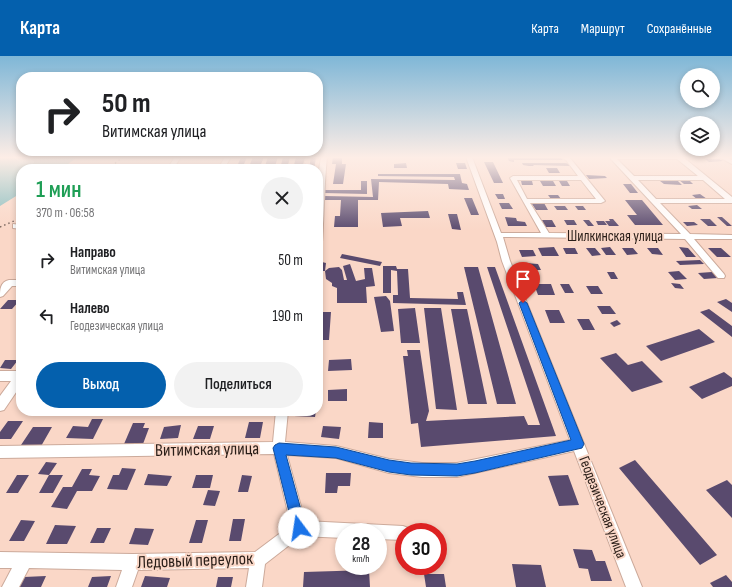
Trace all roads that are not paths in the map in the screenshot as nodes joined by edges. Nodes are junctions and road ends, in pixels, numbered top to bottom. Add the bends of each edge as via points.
1 (478, 182) edge
2 (515, 182) edge
3 (587, 182) edge
4 (636, 182) edge
5 (708, 182) edge
6 (525, 201) junction
7 (654, 201) junction
8 (498, 235) junction
9 (546, 235) junction
10 (686, 236) junction
11 (732, 237) edge
12 (721, 276) dead end
13 (16, 283) edge
14 (0, 294) edge
15 (0, 376) edge
16 (16, 377) edge
17 (16, 384) edge
18 (0, 406) edge
19 (281, 416) edge
20 (578, 444) junction
21 (279, 448) junction
22 (0, 452) edge
23 (299, 528) junction
24 (395, 533) edge
25 (0, 560) edge
26 (258, 560) junction
27 (24, 561) junction
28 (133, 562) junction
29 (10, 587) edge
30 (124, 587) edge
31 (254, 587) edge
32 (634, 587) edge

1 - 8 street, Геодезическая улица
2 - 6 street
3 - 6 street via 601,201
4 - 7 street
5 - 7 street via 732,201
6 - 9 street
7 - 10 street
8 - 9 street, Шилкинская улица
8 - 20 street, Геодезическая улица
9 - 10 street, Шилкинская улица
10 - 11 street, Шилкинская улица
10 - 12 street
13 - 14 street via 9,283
15 - 16 street
17 - 18 street
19 - 21 street
20 - 21 street, Витимская улица via 475,467 450,470 389,466 336,452
20 - 32 street, Геодезическая улица
21 - 22 street, Витимская улица
21 - 23 street
23 - 24 street
23 - 26 street, Ледовый переулок
25 - 27 street, Ледовый переулок
26 - 28 street, Ледовый переулок
26 - 31 street
27 - 28 street, Ледовый переулок
27 - 29 street
28 - 30 street

